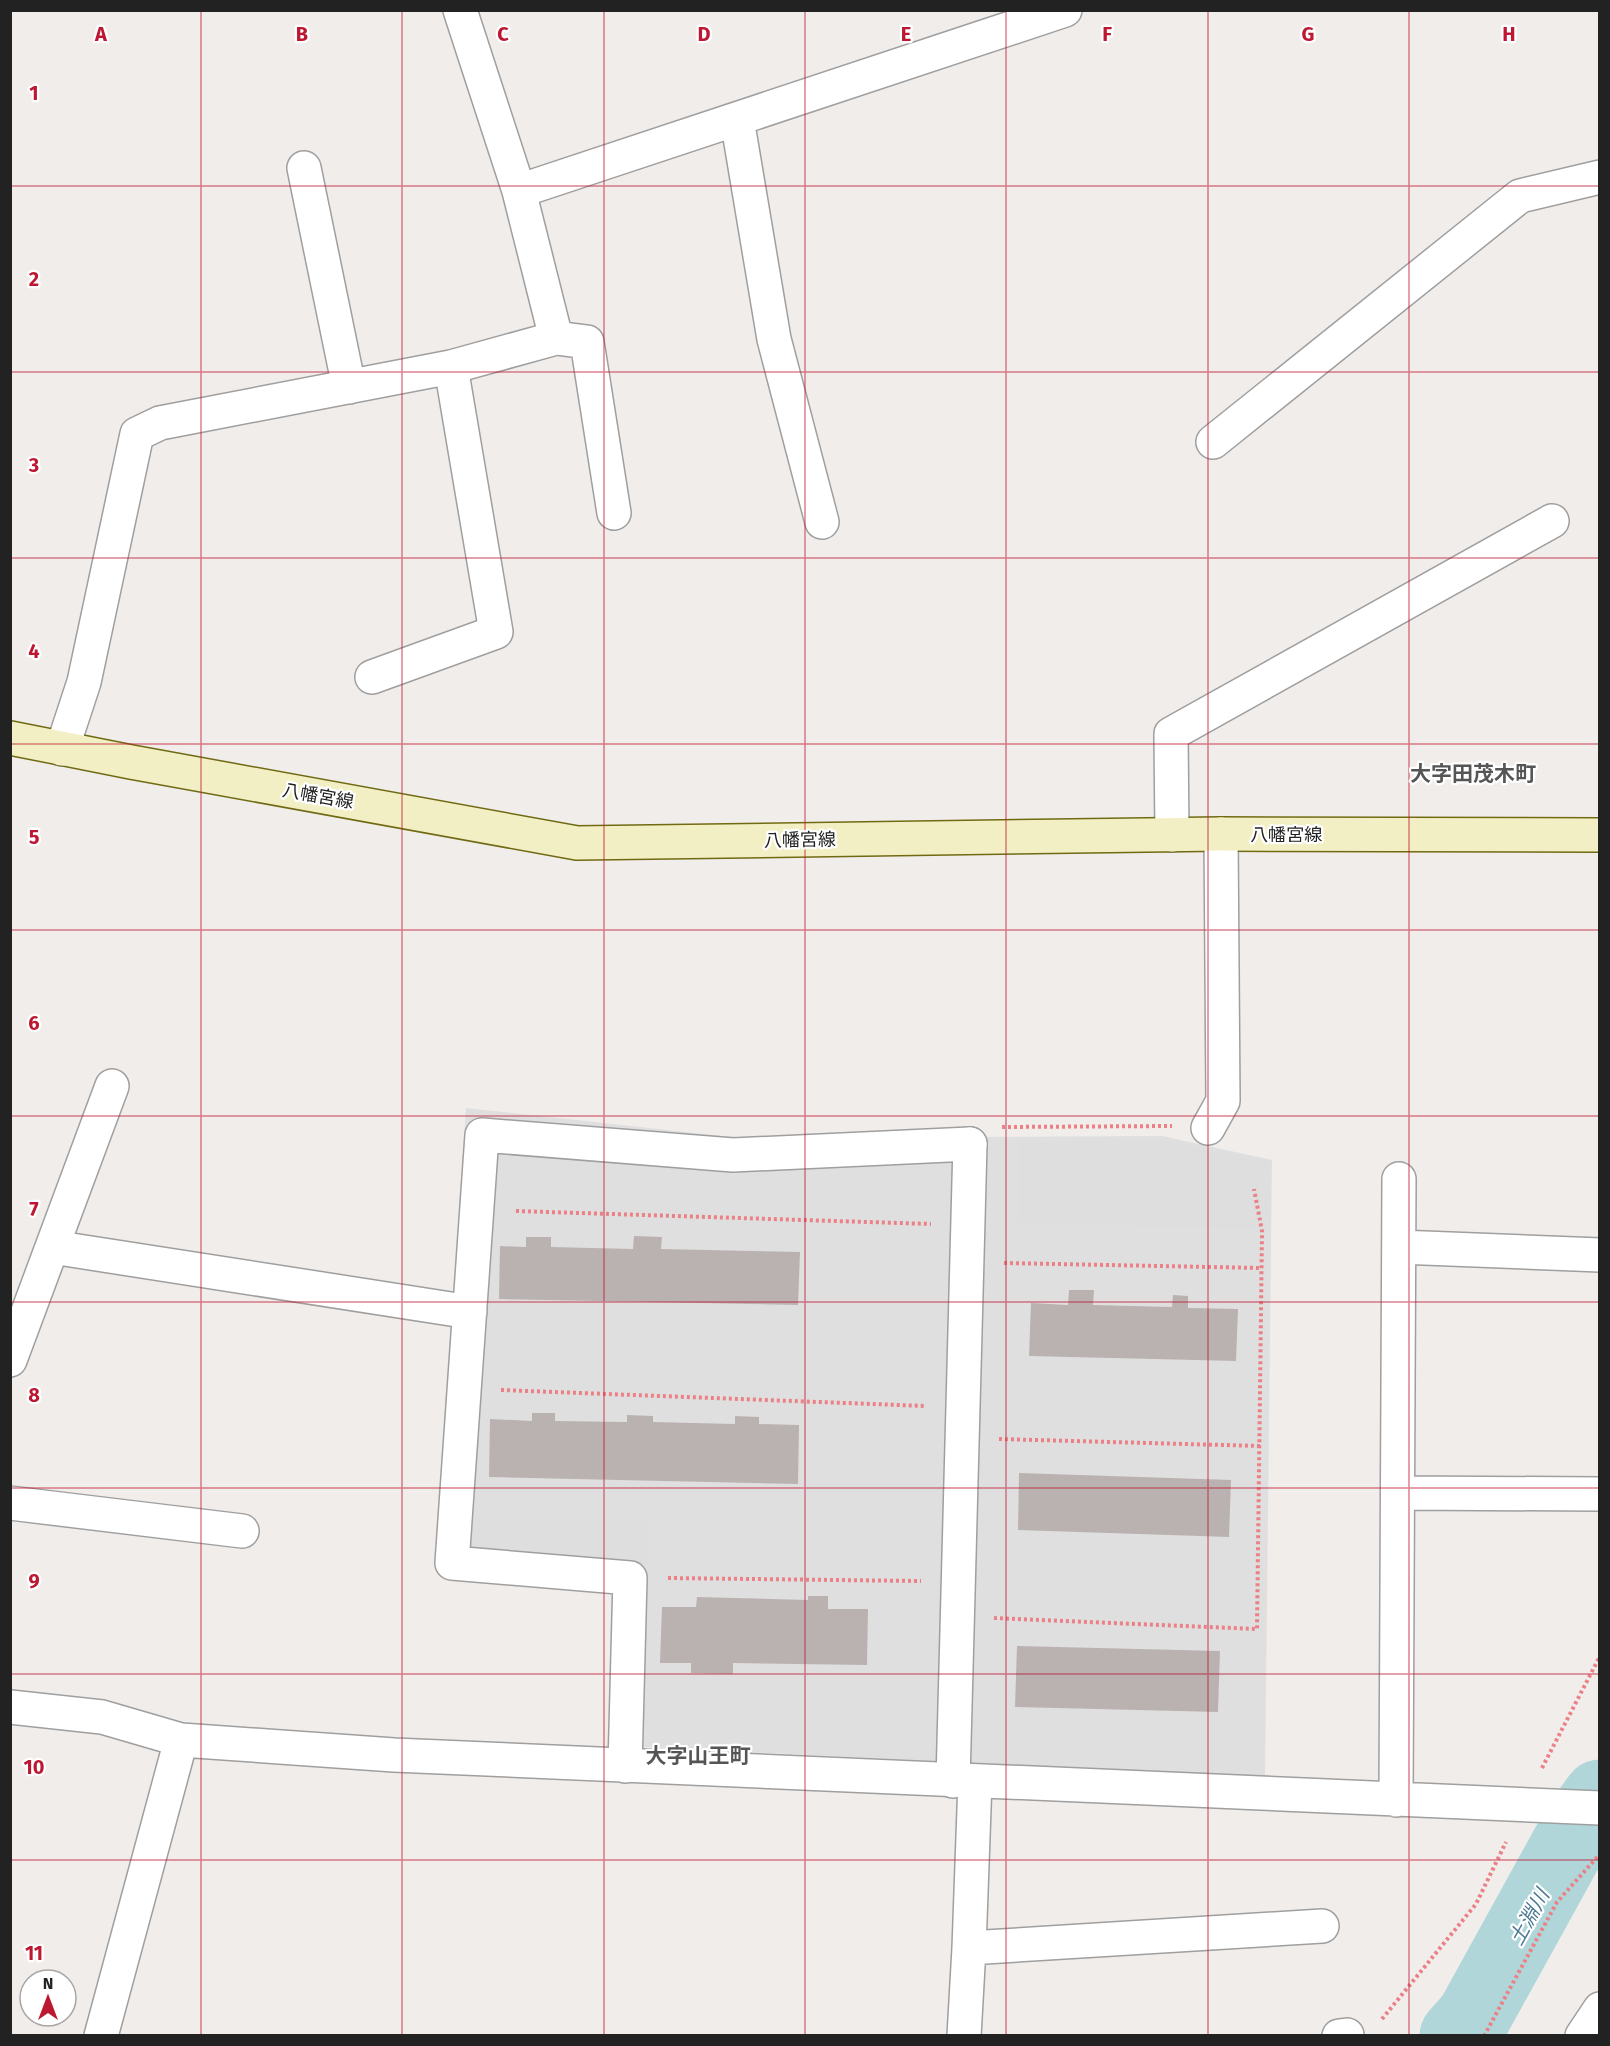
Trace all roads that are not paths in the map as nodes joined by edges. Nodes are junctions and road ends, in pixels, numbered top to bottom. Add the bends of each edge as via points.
1 (460, 10) edge
2 (1065, 10) edge
3 (737, 119) junction
4 (304, 168) dead end
5 (1599, 177) edge
6 (519, 190) junction
7 (556, 338) junction
8 (452, 367) junction
9 (349, 387) junction
10 (1213, 442) dead end
11 (614, 513) dead end
12 (1552, 521) dead end
13 (822, 522) dead end
14 (372, 677) dead end
15 (10, 738) edge
16 (62, 749) junction
17 (1221, 834) junction
18 (1172, 835) junction
19 (1599, 835) edge
20 (112, 1086) dead end
21 (1208, 1128) road end
22 (1399, 1179) dead end
23 (52, 1247) junction
24 (1399, 1247) junction
25 (1599, 1255) edge
26 (470, 1312) junction
27 (10, 1360) edge
28 (1398, 1493) junction
29 (1599, 1494) edge
30 (10, 1503) edge
31 (242, 1531) dead end
32 (10, 1707) edge
33 (181, 1740) junction
34 (625, 1766) junction
35 (964, 1781) junction
36 (1396, 1800) junction
37 (1599, 1808) edge
38 (1322, 1926) dead end
39 (969, 1948) junction
40 (1599, 2009) edge
41 (1361, 2031) edge
42 (101, 2036) edge
43 (964, 2036) edge
44 (1340, 2036) edge
45 (1582, 2036) edge

1 - 6 street
2 - 3 street
3 - 6 street
3 - 13 street via 774,339
4 - 9 street
5 - 10 street via 1520,196
6 - 7 street
7 - 8 street
7 - 11 street via 587,342
8 - 9 street
8 - 14 street via 496,632
9 - 16 street via 160,423 137,434 84,682
12 - 18 street via 1171,734
15 - 16 main road, 八幡宮線
16 - 18 main road, 八幡宮線 via 577,843
17 - 18 main road, 八幡宮線
17 - 19 main road, 八幡宮線
17 - 21 street via 1223,1101
20 - 23 street
22 - 24 street
23 - 26 street
23 - 27 street
24 - 25 street
24 - 28 street
26 - 34 street via 452,1563 630,1578
26 - 35 street via 483,1135 733,1155 970,1144 957,1617
28 - 29 street
28 - 36 street
30 - 31 street
32 - 33 street via 102,1717
33 - 34 street
33 - 42 street
34 - 35 street
35 - 36 street
35 - 39 street
36 - 37 street
38 - 39 street
39 - 43 street
40 - 45 street
41 - 44 street

